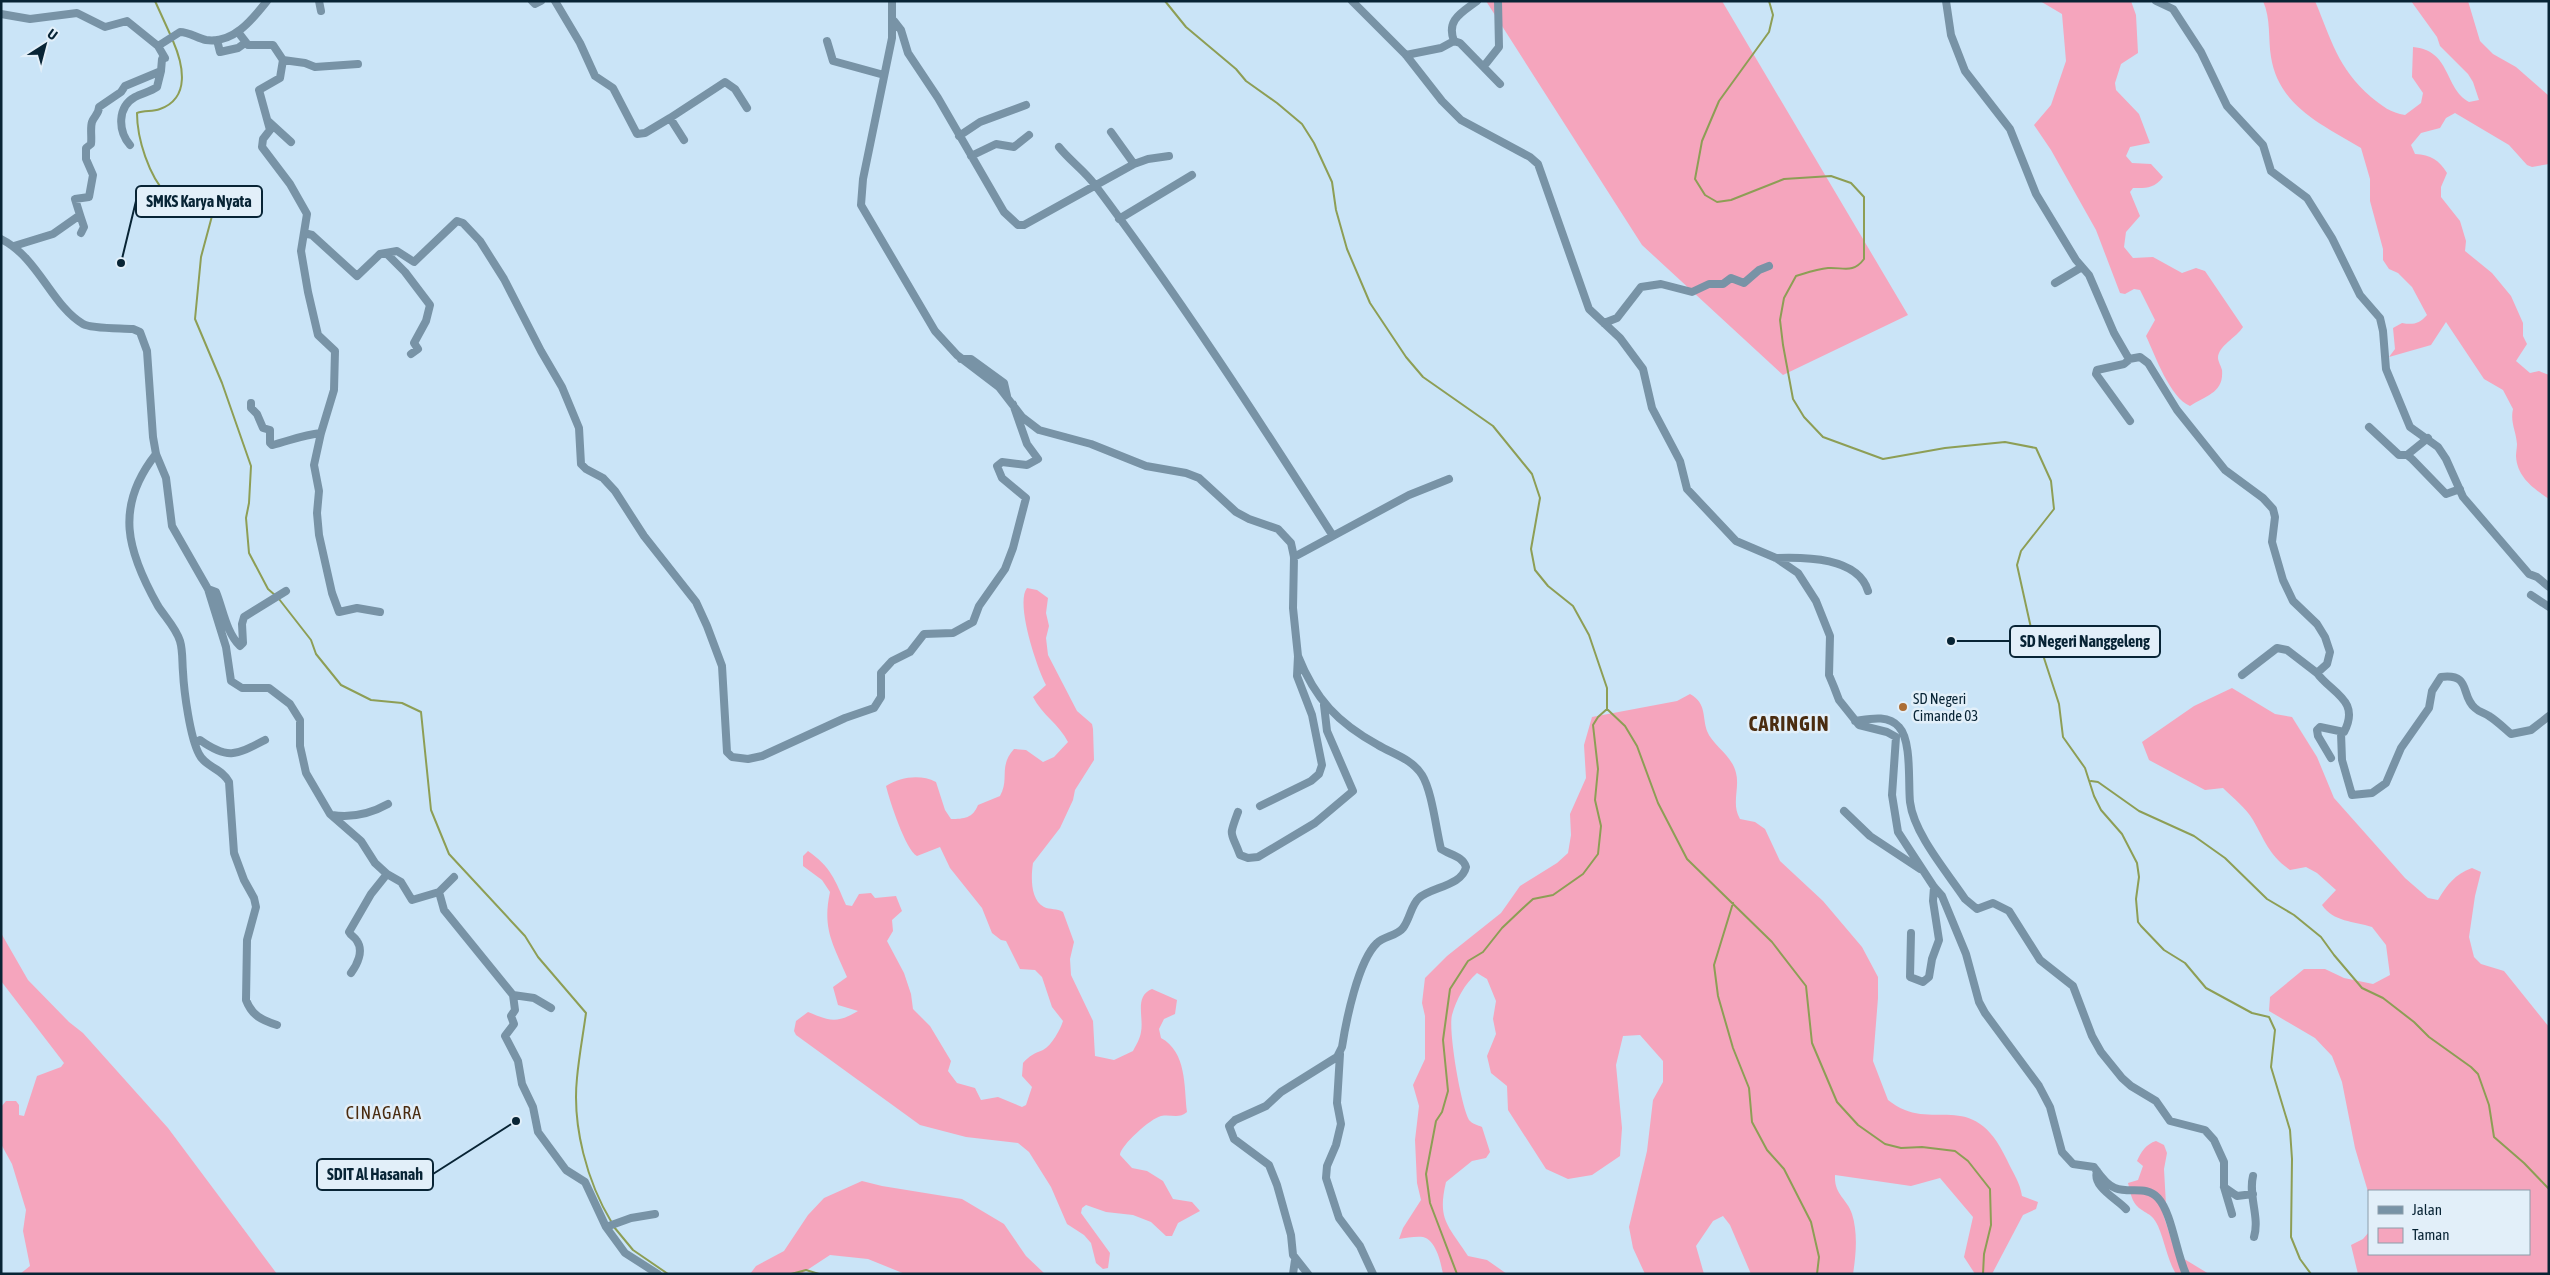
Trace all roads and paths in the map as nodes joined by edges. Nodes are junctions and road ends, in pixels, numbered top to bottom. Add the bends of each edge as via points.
1 (267, 1) edge
2 (318, 1) edge
3 (532, 1) edge
4 (541, 1) edge
5 (555, 1) edge
6 (892, 1) edge
7 (1352, 1) edge
8 (1477, 1) edge
9 (1498, 1) edge
10 (1946, 1) edge
11 (2156, 1) edge
12 (321, 11) dead end
13 (1, 14) edge
14 (894, 21) junction
15 (238, 32) junction
16 (217, 40) junction
17 (1454, 41) junction
18 (827, 42) dead end
19 (245, 43) junction
20 (160, 45) junction
21 (1406, 55) junction
22 (283, 60) junction
23 (358, 64) dead end
24 (1484, 66) junction
25 (162, 71) junction
26 (884, 74) junction
27 (1500, 84) dead end
28 (1026, 105) dead end
29 (746, 108) dead end
30 (670, 118) junction
31 (268, 121) junction
32 (1111, 132) dead end
33 (959, 136) junction
34 (1029, 136) dead end
35 (684, 140) dead end
36 (291, 142) dead end
37 (130, 145) dead end
38 (1059, 147) dead end
39 (971, 156) junction
40 (1169, 156) dead end
41 (1134, 164) junction
42 (1192, 176) dead end
43 (1095, 184) junction
44 (80, 215) junction
45 (1119, 219) junction
46 (82, 233) dead end
47 (304, 233) junction
48 (1, 240) edge
49 (14, 246) junction
50 (388, 254) junction
51 (1769, 266) dead end
52 (2082, 267) junction
53 (2055, 283) dead end
54 (1604, 323) junction
55 (411, 354) dead end
56 (2130, 359) junction
57 (251, 402) dead end
58 (1013, 404) junction
59 (2130, 421) dead end
60 (2369, 427) dead end
61 (321, 433) junction
62 (2428, 438) junction
63 (156, 454) junction
64 (2407, 455) junction
65 (1449, 479) dead end
66 (2460, 489) junction
67 (1333, 536) junction
68 (1294, 557) junction
69 (1776, 558) junction
70 (2549, 587) edge
71 (208, 589) junction
72 (286, 591) dead end
73 (1868, 591) dead end
74 (2531, 595) dead end
75 (2549, 607) edge
76 (380, 612) dead end
77 (1298, 656) junction
78 (2318, 673) junction
79 (2242, 675) dead end
80 (1324, 705) junction
81 (2549, 716) edge
82 (1855, 721) junction
83 (2341, 733) junction
84 (265, 740) dead end
85 (196, 743) junction
86 (2331, 758) dead end
87 (388, 804) dead end
88 (1260, 806) dead end
89 (1844, 811) dead end
90 (1238, 812) dead end
91 (330, 814) junction
92 (1922, 870) junction
93 (387, 874) junction
94 (454, 877) dead end
95 (1934, 887) junction
96 (438, 892) junction
97 (1911, 933) dead end
98 (351, 973) dead end
99 (513, 995) junction
100 (551, 1008) dead end
101 (277, 1024) dead end
102 (1340, 1054) junction
103 (2097, 1170) junction
104 (2253, 1176) dead end
105 (2224, 1187) junction
106 (2253, 1194) junction
107 (2126, 1208) dead end
108 (655, 1214) dead end
109 (2232, 1214) dead end
110 (607, 1227) junction
111 (2254, 1237) dead end
112 (1295, 1260) junction
113 (658, 1274) edge
114 (1293, 1274) edge
115 (1308, 1274) edge
116 (1373, 1274) edge
117 (2186, 1274) edge

1 - 15 street
2 - 12 street
3 - 4 street via 535,4
5 - 30 street via 595,76 612,88 637,134 645,133
6 - 14 street
7 - 21 street
8 - 17 street via 1452,24 1450,31
9 - 24 street via 1499,47
10 - 52 street via 1951,35 1965,71 2010,129 2036,194
11 - 62 street via 2170,6 2183,22 2227,106 2262,145 2271,170 2307,198 2315,210 2360,295 2380,318 2386,369 2408,423
13 - 20 street via 30,19 77,13 105,27 127,21
14 - 26 street
14 - 33 street via 901,30 908,53
15 - 16 street
15 - 19 street
16 - 19 street via 220,52
16 - 20 street via 183,32 176,33
17 - 21 street via 1441,48
17 - 24 street
18 - 26 street via 833,61
19 - 22 street via 273,46
20 - 25 street via 165,58
21 - 54 street via 1461,120 1536,161 1589,309
22 - 23 street via 315,67
22 - 31 street via 280,78 259,90
24 - 27 street
25 - 37 street via 157,87 135,97 122,111 123,134
25 - 44 street via 125,86 99,107 91,124 91,144 85,152 93,175 91,188 88,198 81,196 75,199
26 - 58 street via 862,178 861,205 924,317 946,345
28 - 33 street via 980,122
29 - 30 street via 735,89 725,82
30 - 35 street
31 - 36 street
31 - 47 street via 270,131 262,147 286,178 307,214
32 - 41 street
33 - 39 street
34 - 39 street via 1014,147 996,144
38 - 43 street
39 - 43 street via 1004,212 1018,225 1024,225
40 - 41 street
41 - 43 street
42 - 45 street
43 - 45 street
44 - 46 street via 84,227
44 - 49 street via 53,234
45 - 67 street via 1248,405
47 - 50 street via 312,235 355,275 359,275 377,256
47 - 61 street via 301,255 316,330 335,354 334,390
48 - 49 street
49 - 63 street via 65,308 85,325 140,332 147,351
50 - 55 street via 430,305 426,321 414,343 418,349
50 - 58 street via 397,250 414,262 457,221 480,241 523,312 571,406 579,428 581,464 603,478 615,491 644,536 700,610 722,666 727,752 732,758 762,756 874,708 881,697 882,673 892,661 910,652 924,634 953,633 973,622 979,606 1005,569 1026,498 1002,478 998,464 1027,466 1038,460 1027,444
51 - 54 street via 1759,270 1744,284 1731,278 1723,284 1709,284 1692,292 1669,285 1641,287 1617,318
52 - 53 street
52 - 56 street via 2092,280 2114,333
54 - 69 street via 1620,338 1643,369 1652,408 1680,462 1684,482 1692,496 1736,541
56 - 59 street via 2124,364 2097,370 2096,374
56 - 78 street via 2140,357 2148,363 2174,405 2225,470 2273,509 2272,542 2283,580 2292,600 2326,637 2330,652 2327,664
57 - 61 street via 251,408 258,414 263,428 270,430 272,445
58 - 68 street via 1022,417 1039,430 1091,444 1146,466 1199,478 1241,515 1282,531 1291,543
60 - 64 street via 2399,455
61 - 76 street via 315,459 319,491 318,524 332,593 339,612 357,608
62 - 64 street
62 - 66 street via 2443,454
63 - 71 street via 166,478 172,526
63 - 85 street via 135,487 130,533 140,569 181,643 184,686
64 - 66 street via 2446,494
65 - 67 street via 1409,495
66 - 70 street via 2474,513 2529,574
67 - 68 street
68 - 77 street via 1293,619
69 - 73 street via 1801,556 1834,564 1860,575
69 - 82 street via 1798,573 1816,601 1830,636 1829,674 1839,700
71 - 72 street via 216,592 220,608 240,646 243,643 243,618
71 - 91 street via 226,647 231,682 242,688 269,688 290,704 300,720 300,746 306,773
74 - 75 street
77 - 80 street
77 - 88 street via 1297,676 1312,715 1322,769 1301,787
78 - 79 street via 2287,650 2277,648
78 - 83 street via 2345,699 2347,727
80 - 90 street via 1327,731 1353,791 1314,823 1258,857 1240,855 1230,835
80 - 102 street via 1354,730 1401,756 1419,771 1426,784 1441,849 1464,862 1466,867 1464,873 1443,887 1421,896 1403,929 1378,942 1368,954 1360,970
81 - 83 street via 2531,730 2511,734 2472,705 2460,680 2441,677 2432,691 2429,708 2401,748 2386,783 2379,790 2357,796 2352,795 2344,770
82 - 92 street via 1862,727 1896,737 1892,795 1895,817 1902,838
82 - 105 street via 1879,718 1899,727 1906,747 1913,816 1965,898 1977,909 1993,903 2009,911 2040,960 2073,986 2092,1036 2122,1078 2156,1102 2170,1121 2211,1135 2224,1162
83 - 86 street via 2320,727 2317,730
84 - 85 street via 230,754 217,752 200,740
85 - 101 street via 202,759 229,782 234,853 254,898 255,917 247,940 246,1000 260,1020
87 - 91 street via 356,815
89 - 92 street via 1870,836
91 - 93 street via 361,841 375,863
92 - 95 street
93 - 96 street via 402,882 412,900
93 - 98 street via 349,932 360,950
94 - 96 street
95 - 97 street via 1939,940 1929,977 1923,982 1910,977
95 - 103 street via 1942,896 1966,954 1979,1002 2042,1091 2050,1106 2062,1152 2073,1164 2088,1164
96 - 99 street via 444,910
99 - 100 street via 534,998
99 - 110 street via 515,1010 511,1016 514,1024 505,1036 518,1061 538,1132 566,1170 585,1182
102 - 112 street via 1281,1092 1266,1106 1229,1126 1234,1139 1264,1161 1271,1171 1291,1234
102 - 116 street via 1337,1104 1341,1124 1326,1178 1338,1218 1360,1246
103 - 107 street via 2097,1179 2103,1189
103 - 117 street via 2116,1189 2149,1191 2159,1199
104 - 106 street
105 - 106 street via 2237,1196
105 - 109 street
106 - 111 street
108 - 110 street
110 - 113 street via 625,1253
112 - 114 street
112 - 115 street

